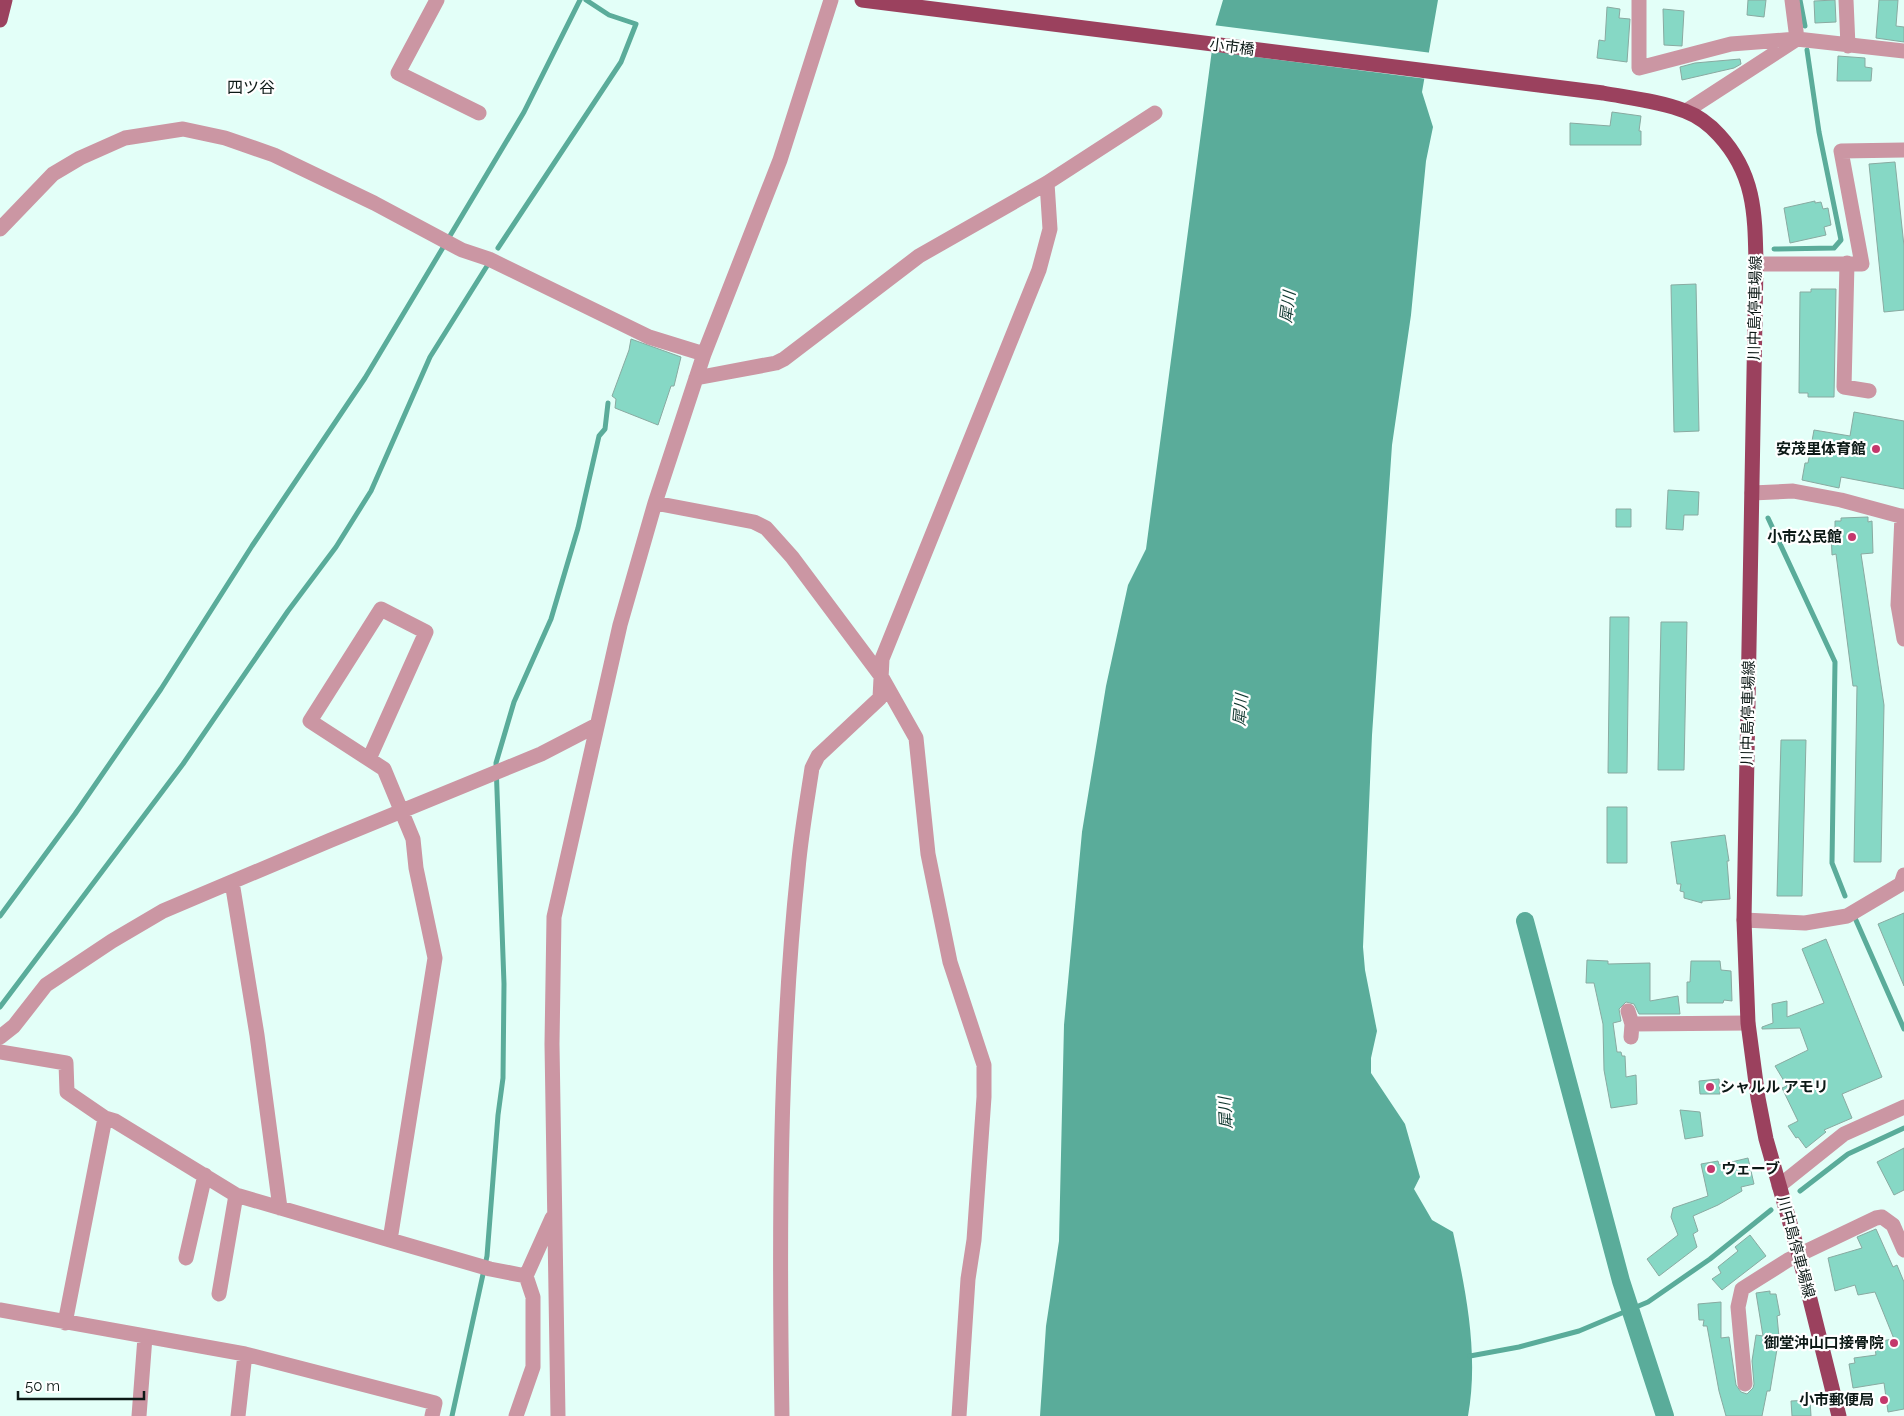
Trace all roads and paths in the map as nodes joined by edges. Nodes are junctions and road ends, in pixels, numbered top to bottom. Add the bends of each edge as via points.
1 (5, 0) edge
2 (437, 0) edge
3 (831, 0) edge
4 (862, 0) edge
5 (1639, 0) edge
6 (1792, 0) edge
7 (1846, 0) edge
8 (0, 20) edge
9 (1798, 39) junction
10 (1848, 46) junction
11 (1904, 51) edge
12 (1603, 93) joint
13 (1686, 111) junction
14 (479, 113) dead end
15 (1155, 113) dead end
16 (1904, 150) edge
17 (1048, 183) junction
18 (0, 229) edge
19 (1847, 263) junction
20 (1756, 264) junction
21 (704, 354) junction
22 (696, 378) junction
23 (1869, 391) dead end
24 (1752, 493) junction
25 (655, 503) junction
26 (1903, 517) edge
27 (1904, 639) edge
28 (881, 676) junction
29 (597, 725) junction
30 (369, 759) junction
31 (402, 811) junction
32 (1904, 876) edge
33 (232, 882) junction
34 (1744, 920) junction
35 (1748, 1023) junction
36 (1630, 1024) dead end
37 (0, 1036) edge
38 (0, 1052) edge
39 (1904, 1107) edge
40 (105, 1118) junction
41 (205, 1175) junction
42 (1779, 1186) junction
43 (236, 1195) junction
44 (280, 1208) junction
45 (554, 1214) junction
46 (390, 1240) junction
47 (1904, 1250) edge
48 (1799, 1255) junction
49 (186, 1258) dead end
50 (526, 1276) junction
51 (219, 1294) dead end
52 (0, 1310) edge
53 (65, 1323) junction
54 (145, 1336) junction
55 (245, 1354) junction
56 (1745, 1384) dead end
57 (139, 1416) edge
58 (238, 1416) edge
59 (432, 1416) edge
60 (516, 1416) edge
61 (558, 1416) edge
62 (782, 1416) edge
63 (959, 1416) edge
64 (1839, 1416) edge

1 - 8 main road
2 - 14 street via 398,73
3 - 21 street via 780,160
4 - 12 main road, 小市橋
5 - 9 street via 1639,68 1731,44
6 - 9 street
7 - 10 street
9 - 10 street
9 - 13 street
10 - 11 street
12 - 13 main road, 川中島停車場線
13 - 20 main road, 川中島停車場線 via 1710,125 1732,149 1746,174 1753,201
15 - 17 street
16 - 19 street via 1841,151 1862,264
17 - 22 street via 918,256 784,359
17 - 28 street via 1050,229 1039,270 882,659
18 - 21 street via 53,174 80,158 125,138 183,130 225,138 274,155 462,250 489,259 649,337
19 - 20 street
19 - 23 street via 1844,387
20 - 24 main road, 川中島停車場線
21 - 22 street
22 - 25 street
24 - 26 street via 1793,491
24 - 34 main road, 川中島停車場線
25 - 28 street via 754,522 766,528 792,557
25 - 29 street via 620,625
26 - 27 street via 1898,605
28 - 62 street via 880,698 818,756 812,768 798,868 785,1030 780,1280
28 - 63 street via 916,738 928,854 950,962 984,1065
29 - 31 street via 541,754
29 - 45 street via 554,917
30 - 30 street via 310,721 380,609 426,632
30 - 31 street via 384,769
31 - 33 street
31 - 46 street via 413,839 435,958
32 - 34 street via 1901,884 1847,916 1806,923
33 - 37 street via 163,911 112,941 46,985 14,1026
33 - 44 street
34 - 35 main road, 川中島停車場線
35 - 36 street
35 - 42 main road, 川中島停車場線 via 1758,1098
38 - 40 street via 66,1063 67,1092
39 - 42 street via 1844,1134
40 - 41 street
40 - 53 street
41 - 43 street
41 - 49 street
42 - 48 main road, 川中島停車場線
43 - 44 street
43 - 51 street
44 - 46 street
45 - 50 street
45 - 61 street
46 - 50 street
47 - 48 street via 1893,1225 1882,1217
48 - 56 street via 1742,1289 1738,1306
48 - 64 main road, 川中島停車場線
50 - 60 street via 533,1297 532,1367
52 - 53 street
53 - 54 street
54 - 55 street
54 - 57 street
55 - 58 street
55 - 59 street via 435,1403

